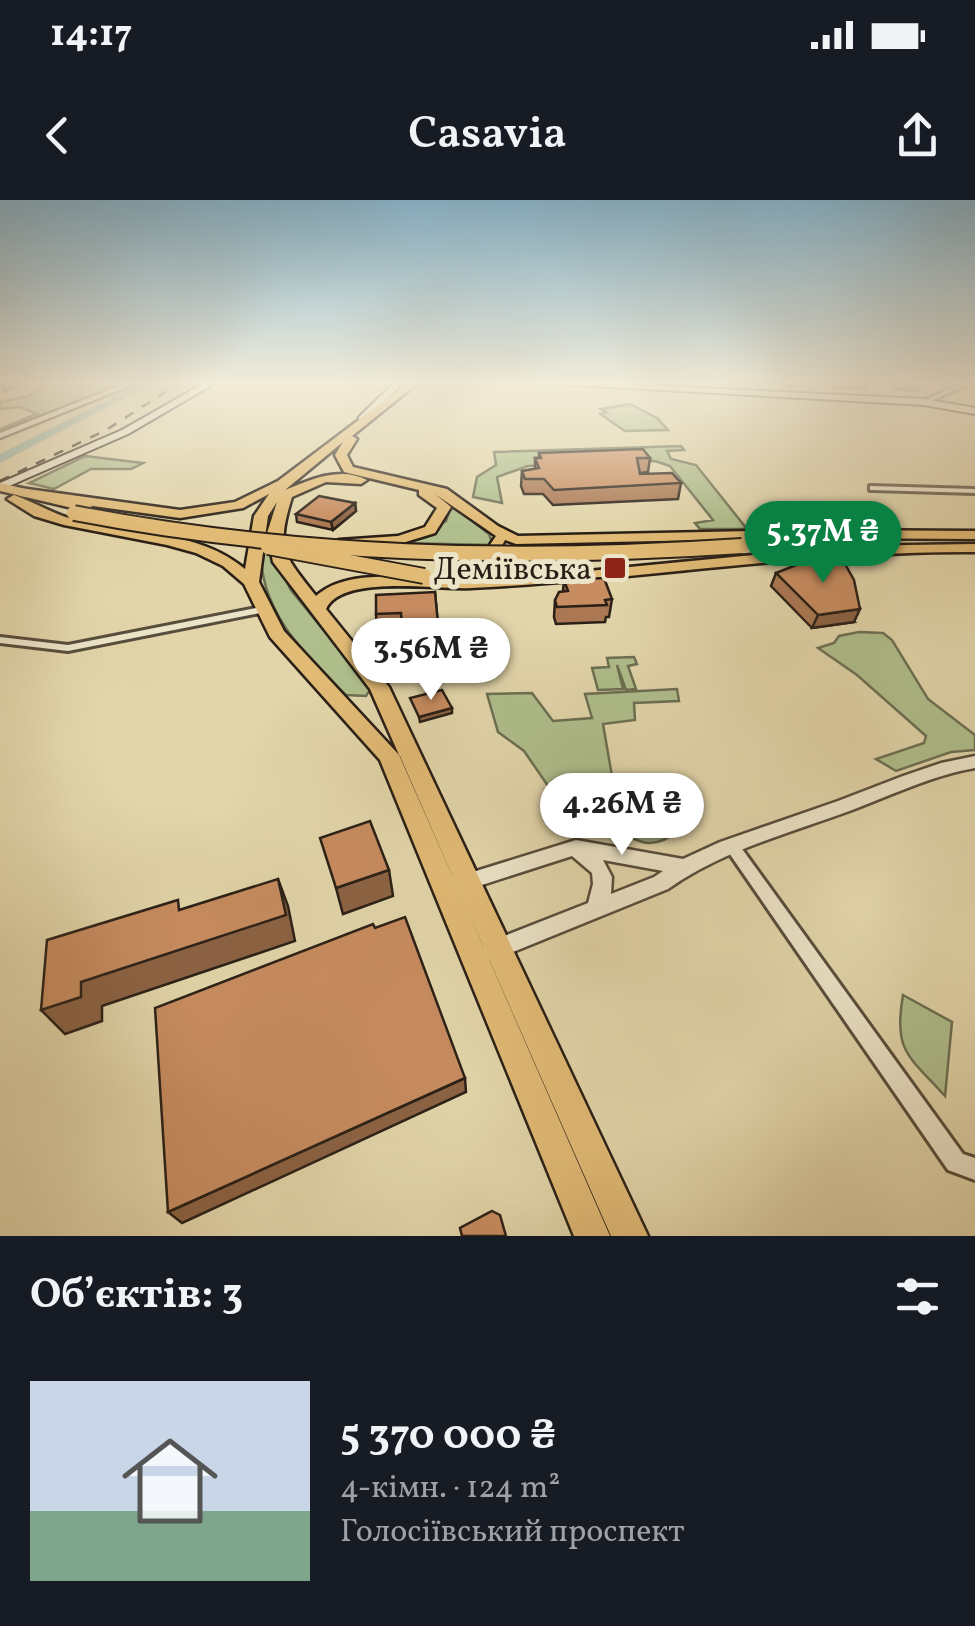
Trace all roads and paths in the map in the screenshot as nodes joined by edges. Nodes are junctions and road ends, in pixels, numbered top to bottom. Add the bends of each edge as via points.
1 (129, 430) edge
2 (354, 430) edge
3 (356, 430) edge
4 (357, 430) edge
5 (349, 436) junction
6 (285, 488) junction
7 (873, 488) dead end
8 (975, 491) edge
9 (7, 492) edge
10 (80, 510) junction
11 (493, 530) junction
12 (975, 535) edge
13 (823, 538) junction
14 (920, 540) junction
15 (529, 541) junction
16 (739, 543) junction
17 (332, 544) junction
18 (268, 547) junction
19 (975, 548) edge
20 (424, 576) junction
21 (547, 578) junction
22 (251, 582) junction
23 (458, 584) junction
24 (260, 610) junction
25 (317, 611) junction
26 (0, 640) edge
27 (379, 687) junction
28 (337, 702) junction
29 (975, 762) edge
30 (732, 846) junction
31 (562, 848) junction
32 (682, 867) junction
33 (455, 886) junction
34 (595, 910) junction
35 (484, 954) junction
36 (975, 1170) edge
37 (592, 1236) edge
38 (630, 1236) edge

1 - 9 main road
2 - 5 main road
3 - 5 main road
4 - 5 main road
5 - 6 main road
5 - 11 main road via 341,454 348,468 434,489
6 - 9 main road via 238,506 180,514
6 - 17 main road, bridge via 359,480 440,502 443,514 412,538
6 - 22 main road via 261,516
6 - 25 main road via 275,518 276,551
7 - 8 street
9 - 10 main road
9 - 22 main road via 48,514 227,558
10 - 17 main road, bridge
10 - 18 main road, bridge
11 - 15 main road
11 - 20 main road via 498,542 487,561 451,575
12 - 14 main road
13 - 14 main road
13 - 15 main road via 721,533
13 - 16 main road
14 - 19 main road
14 - 21 main road
15 - 21 main road via 513,548 508,561 523,573
16 - 17 main road, bridge via 544,551
16 - 18 main road, bridge via 547,558
18 - 20 main road, bridge
20 - 23 main road
21 - 23 main road
22 - 24 main road
23 - 25 main road via 339,587
24 - 26 street via 68,648
24 - 28 main road
25 - 27 main road
27 - 28 main road via 368,702
27 - 33 main road
28 - 33 main road via 389,756
29 - 30 street via 916,777
30 - 32 street
30 - 36 street via 956,1162
31 - 32 street
31 - 33 street
31 - 34 street via 596,861 604,874
32 - 34 street via 662,883
33 - 35 main road
34 - 35 street
35 - 37 main road
35 - 38 main road

